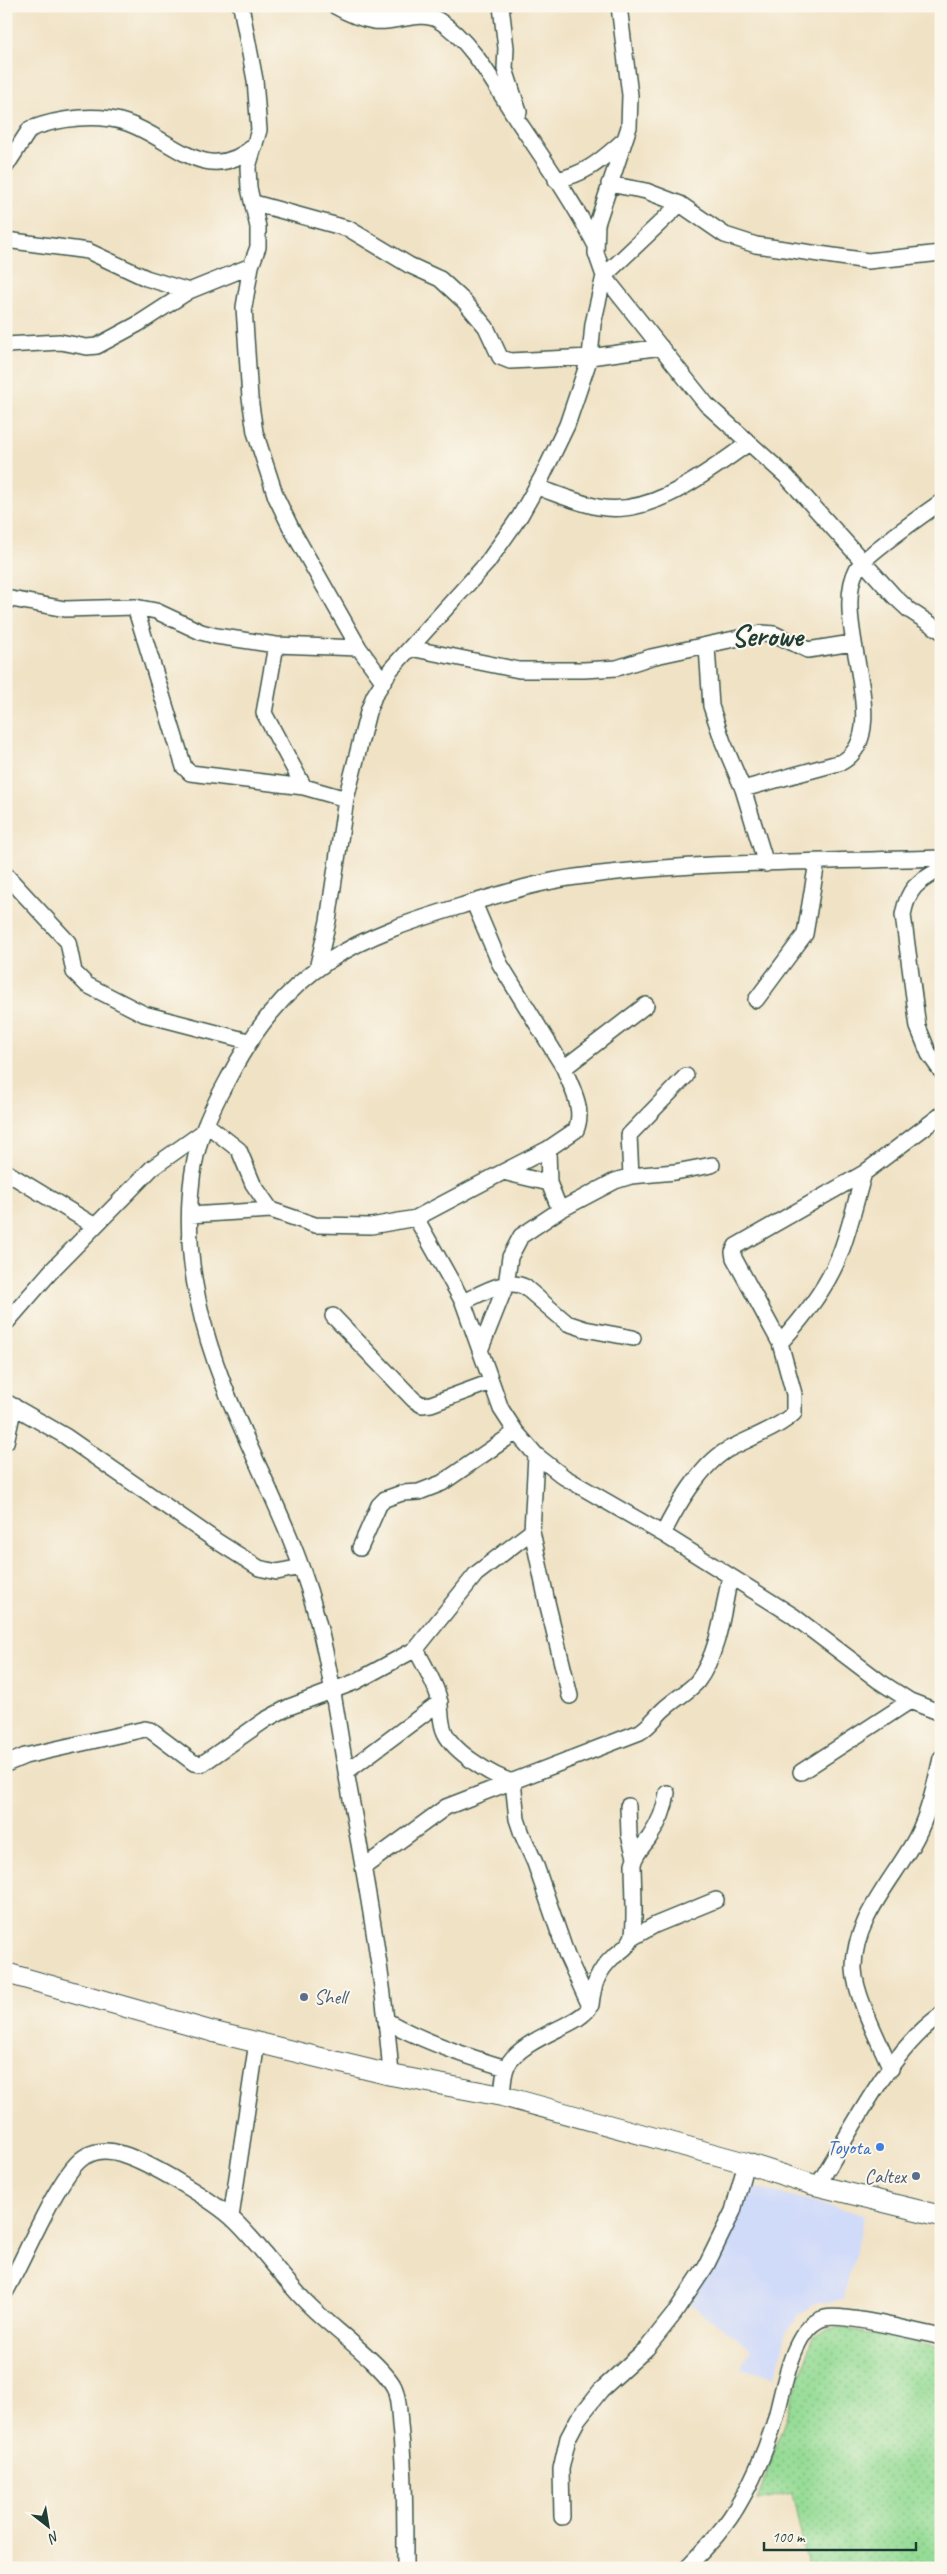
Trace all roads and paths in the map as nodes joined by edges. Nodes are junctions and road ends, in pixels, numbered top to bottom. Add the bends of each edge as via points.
1 (241, 6) edge
2 (335, 6) edge
3 (501, 6) edge
4 (619, 6) edge
5 (526, 132) junction
6 (625, 140) junction
7 (256, 144) junction
8 (6, 166) edge
9 (556, 180) junction
10 (609, 184) junction
11 (254, 203) junction
12 (680, 204) junction
13 (6, 240) edge
14 (595, 244) junction
15 (941, 253) edge
16 (251, 266) junction
17 (604, 276) junction
18 (189, 291) junction
19 (6, 344) edge
20 (661, 347) junction
21 (590, 357) junction
22 (749, 443) junction
23 (537, 487) junction
24 (941, 502) edge
25 (863, 562) junction
26 (6, 598) edge
27 (136, 606) junction
28 (941, 631) edge
29 (852, 643) junction
30 (276, 645) junction
31 (707, 647) junction
32 (359, 648) junction
33 (410, 648) junction
34 (382, 682) junction
35 (304, 787) junction
36 (743, 789) junction
37 (346, 799) junction
38 (941, 858) edge
39 (817, 862) junction
40 (766, 864) junction
41 (941, 868) edge
42 (6, 875) edge
43 (474, 902) junction
44 (317, 969) junction
45 (756, 1000) dead end
46 (646, 1005) dead end
47 (248, 1040) junction
48 (564, 1068) junction
49 (941, 1071) edge
50 (686, 1076) dead end
51 (941, 1115) edge
52 (205, 1128) junction
53 (548, 1149) junction
54 (712, 1165) dead end
55 (6, 1172) edge
56 (503, 1172) junction
57 (864, 1173) junction
58 (631, 1176) junction
59 (549, 1183) junction
60 (271, 1210) junction
61 (560, 1210) junction
62 (190, 1215) junction
63 (416, 1218) junction
64 (94, 1226) junction
65 (506, 1285) junction
66 (463, 1302) junction
67 (332, 1316) dead end
68 (6, 1323) edge
69 (633, 1338) dead end
70 (780, 1344) junction
71 (481, 1348) junction
72 (491, 1382) junction
73 (10, 1404) edge
74 (516, 1432) junction
75 (6, 1442) edge
76 (536, 1455) junction
77 (532, 1531) junction
78 (663, 1534) junction
79 (360, 1548) dead end
80 (301, 1567) junction
81 (730, 1576) junction
82 (416, 1649) junction
83 (333, 1690) junction
84 (570, 1696) dead end
85 (910, 1701) junction
86 (440, 1702) junction
87 (939, 1708) edge
88 (941, 1758) edge
89 (6, 1764) edge
90 (346, 1772) junction
91 (801, 1772) dead end
92 (513, 1782) junction
93 (668, 1793) dead end
94 (628, 1806) dead end
95 (635, 1857) junction
96 (364, 1868) junction
97 (716, 1900) dead end
98 (632, 1938) junction
99 (6, 1972) edge
100 (590, 2006) junction
101 (941, 2015) edge
102 (387, 2021) junction
103 (257, 2042) junction
104 (506, 2068) junction
105 (891, 2069) junction
106 (391, 2075) junction
107 (502, 2096) junction
108 (746, 2163) junction
109 (818, 2186) junction
110 (941, 2216) edge
111 (231, 2217) junction
112 (6, 2291) edge
113 (941, 2337) edge
114 (562, 2517) dead end
115 (405, 2568) edge
116 (686, 2568) edge

1 - 7 street via 255,80 259,130
2 - 5 street via 373,21 428,17 438,20 480,61
3 - 5 street via 505,69
4 - 6 street via 630,95 629,127
5 - 9 street
6 - 9 street via 593,167 575,176
6 - 10 street
7 - 8 street via 244,155 225,162 197,160 130,124 102,118 69,119 30,129
7 - 11 street via 248,167
9 - 14 street via 574,203
10 - 12 street via 646,191
10 - 14 street via 597,224
11 - 16 street via 258,247
11 - 21 street via 349,229 440,279 486,327 500,357 525,361
12 - 15 street via 725,235 756,245 868,261
12 - 17 street
13 - 18 street via 88,251 146,278
14 - 17 street
16 - 18 street
16 - 32 street via 244,307 255,432 287,520
17 - 20 street
17 - 21 street via 593,324
18 - 19 street via 97,346 60,342
20 - 21 street
20 - 22 street via 706,404
21 - 23 street via 567,425
22 - 23 street via 670,495 627,508 598,508
22 - 25 street via 786,476
23 - 33 street via 487,563
24 - 25 street
25 - 28 street via 909,610
25 - 29 street via 857,568 852,583
26 - 27 street via 65,609
27 - 30 street via 156,611 201,632
27 - 35 street via 184,767 197,775
29 - 31 street via 808,650 769,633
29 - 36 street via 861,674 864,701 861,734 854,753 842,762
30 - 32 street
30 - 35 street via 264,713
31 - 33 street via 652,657 617,668 531,671
31 - 36 street via 711,706
32 - 34 street
33 - 34 street
34 - 37 street via 368,712
35 - 37 street
36 - 40 street
37 - 44 street via 328,921
38 - 39 street
39 - 40 street
39 - 45 street via 805,934
40 - 43 street via 574,877
41 - 49 street via 913,888 903,915 918,1027 929,1054
42 - 47 street via 68,942 74,972 87,985 152,1017
43 - 44 street via 390,930
43 - 48 street via 500,964
44 - 47 street via 278,1004
46 - 48 street
47 - 52 street
48 - 53 street via 578,1107 578,1125 572,1134
50 - 58 street via 629,1135
51 - 57 street
52 - 60 street via 239,1150 253,1184
52 - 62 street via 197,1152
52 - 64 street via 152,1168
53 - 56 street
53 - 59 street
54 - 58 street
55 - 64 street
56 - 59 street
56 - 63 street
57 - 70 street via 830,1277
57 - 70 street via 736,1246 733,1252
58 - 61 street via 606,1185
59 - 61 street
60 - 62 street
60 - 63 street via 315,1224 346,1227
61 - 65 street via 521,1236 510,1257
62 - 80 street via 198,1300 215,1360
63 - 66 street
64 - 68 street
65 - 66 street
65 - 69 street via 526,1287 567,1323
65 - 71 street
66 - 71 street
67 - 72 street via 422,1405
70 - 78 street via 794,1394 794,1412 709,1464 675,1511
71 - 72 street
72 - 74 street via 501,1409
73 - 75 street
73 - 80 street via 66,1436 259,1568 277,1572
74 - 76 street
74 - 79 street via 448,1480 419,1492 385,1499 379,1505
76 - 77 street
76 - 78 street via 572,1481
77 - 82 street via 476,1574
77 - 84 street
78 - 81 street
80 - 83 street
81 - 85 street via 792,1615
81 - 92 street via 710,1658 694,1685 640,1732
82 - 83 street via 380,1670
82 - 86 street
83 - 89 street via 265,1720 202,1764 194,1764 145,1729 25,1756
83 - 90 street
85 - 87 street
85 - 91 street
86 - 90 street
86 - 92 street via 445,1734 455,1747 492,1774
88 - 105 street via 920,1830 855,1946 854,1971 859,1989
90 - 96 street
92 - 96 street via 446,1807
92 - 100 street via 522,1834
93 - 95 street via 651,1835
94 - 95 street via 629,1835
95 - 98 street
96 - 102 street
97 - 98 street
98 - 100 street via 601,1969 592,1988
99 - 103 main road
100 - 104 street via 583,2017 536,2038
101 - 105 street via 917,2033
102 - 104 street via 466,2056
102 - 106 street
103 - 106 main road
103 - 111 street
104 - 107 street
105 - 109 street
106 - 107 main road
107 - 108 main road
108 - 109 main road
108 - 114 street via 732,2211 706,2266 647,2348 601,2390 578,2419 568,2438 561,2469
109 - 110 main road
111 - 112 street via 137,2160 122,2154 93,2152 76,2162 63,2181
111 - 115 street via 310,2306 394,2387 402,2440
113 - 116 street via 842,2318 825,2317 812,2323 792,2359 773,2426 742,2500 713,2541

